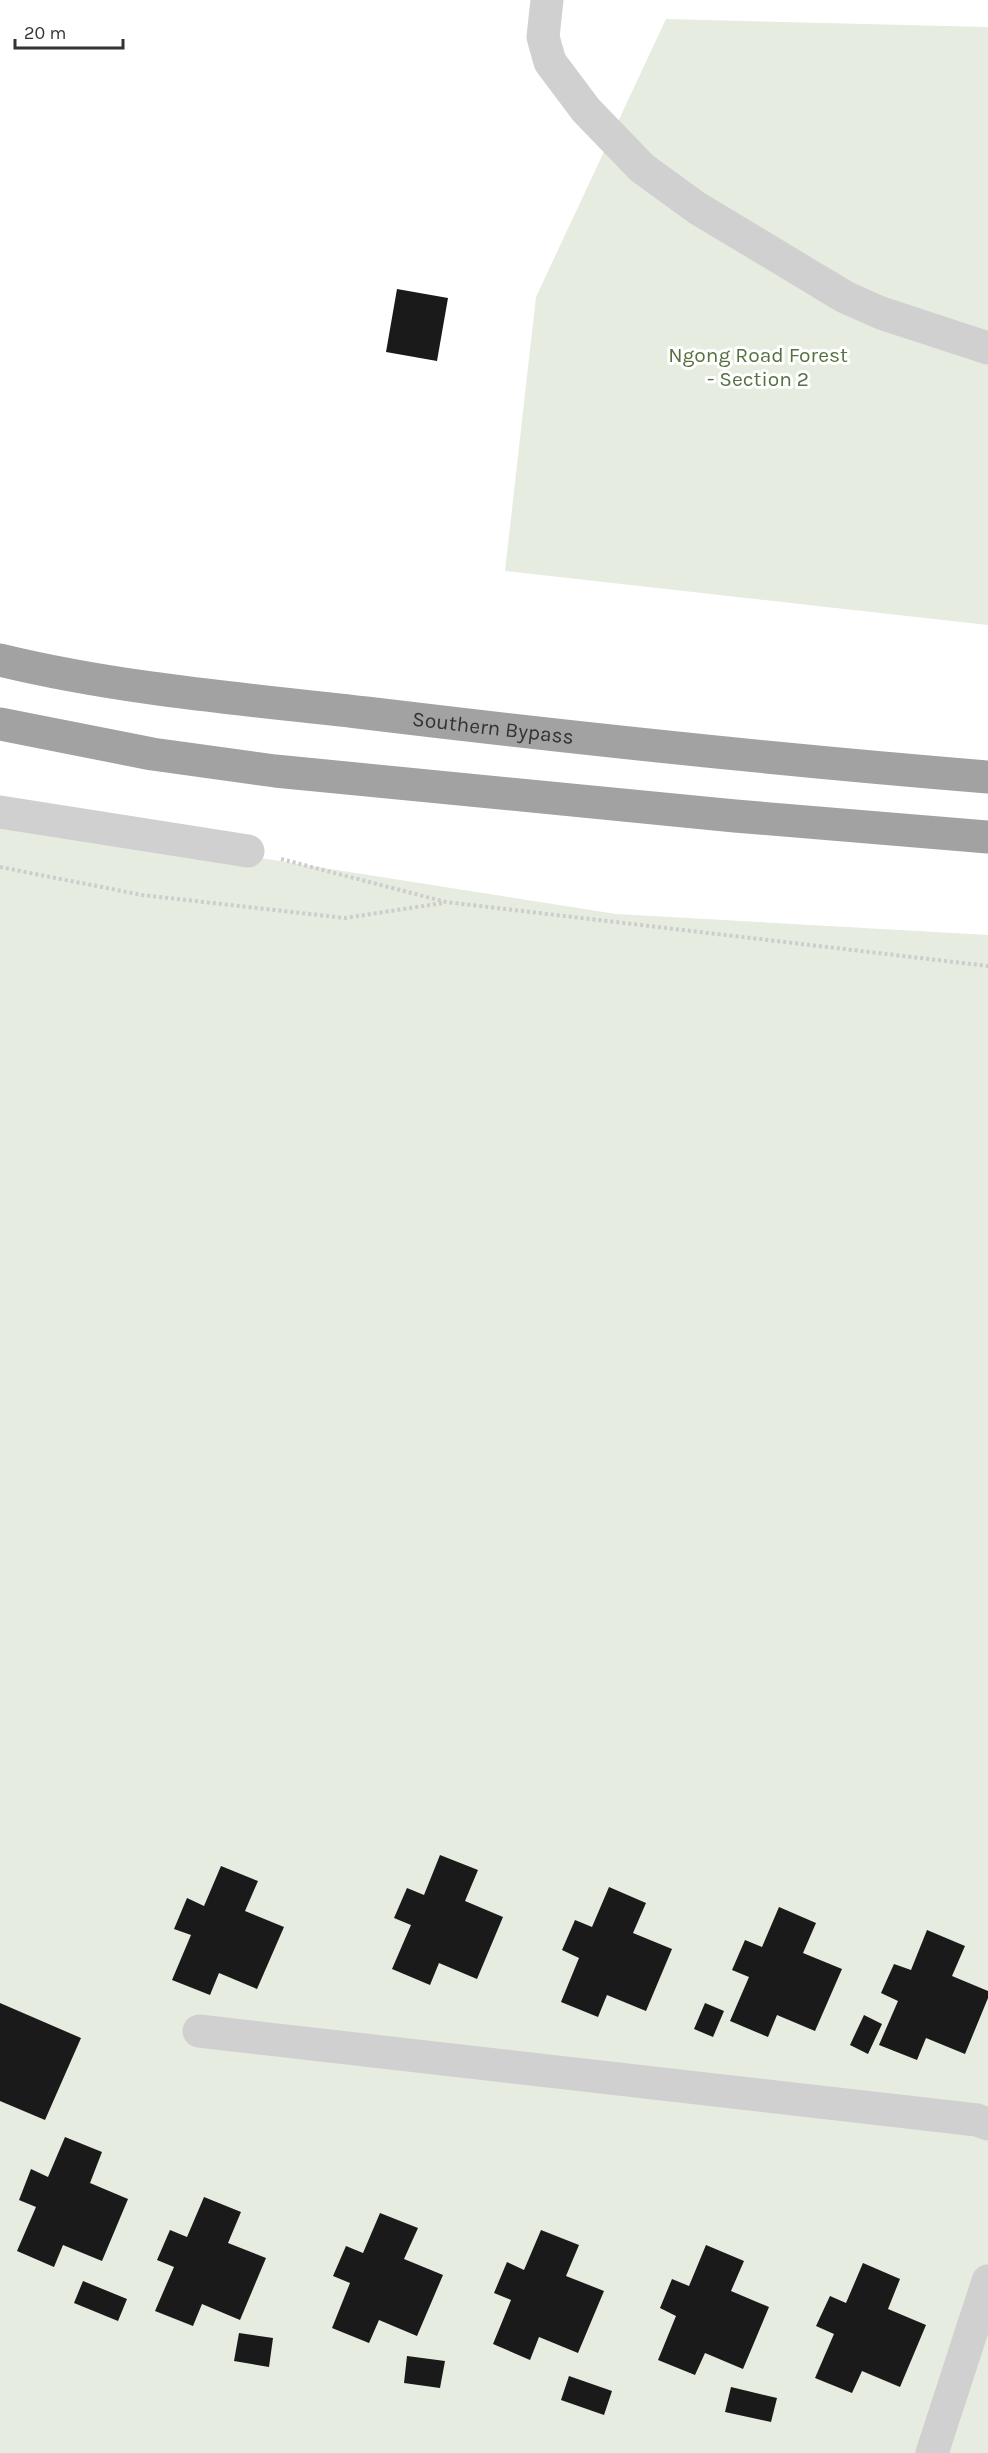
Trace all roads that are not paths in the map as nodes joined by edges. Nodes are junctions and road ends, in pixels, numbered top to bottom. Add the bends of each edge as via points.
1 (547, 0) edge
2 (988, 348) edge
3 (0, 660) edge
4 (0, 724) edge
5 (988, 777) edge
6 (0, 812) edge
7 (988, 837) edge
8 (248, 850) road end
9 (199, 2031) dead end
10 (988, 2124) edge
11 (988, 2281) edge
12 (932, 2453) edge

1 - 2 street via 543,37 550,62 586,110 642,168 697,208 835,292 881,314
3 - 5 highway, Southern Bypass via 160,689 737,756
4 - 7 highway via 152,754 275,771
6 - 8 street
9 - 10 street
11 - 12 street

